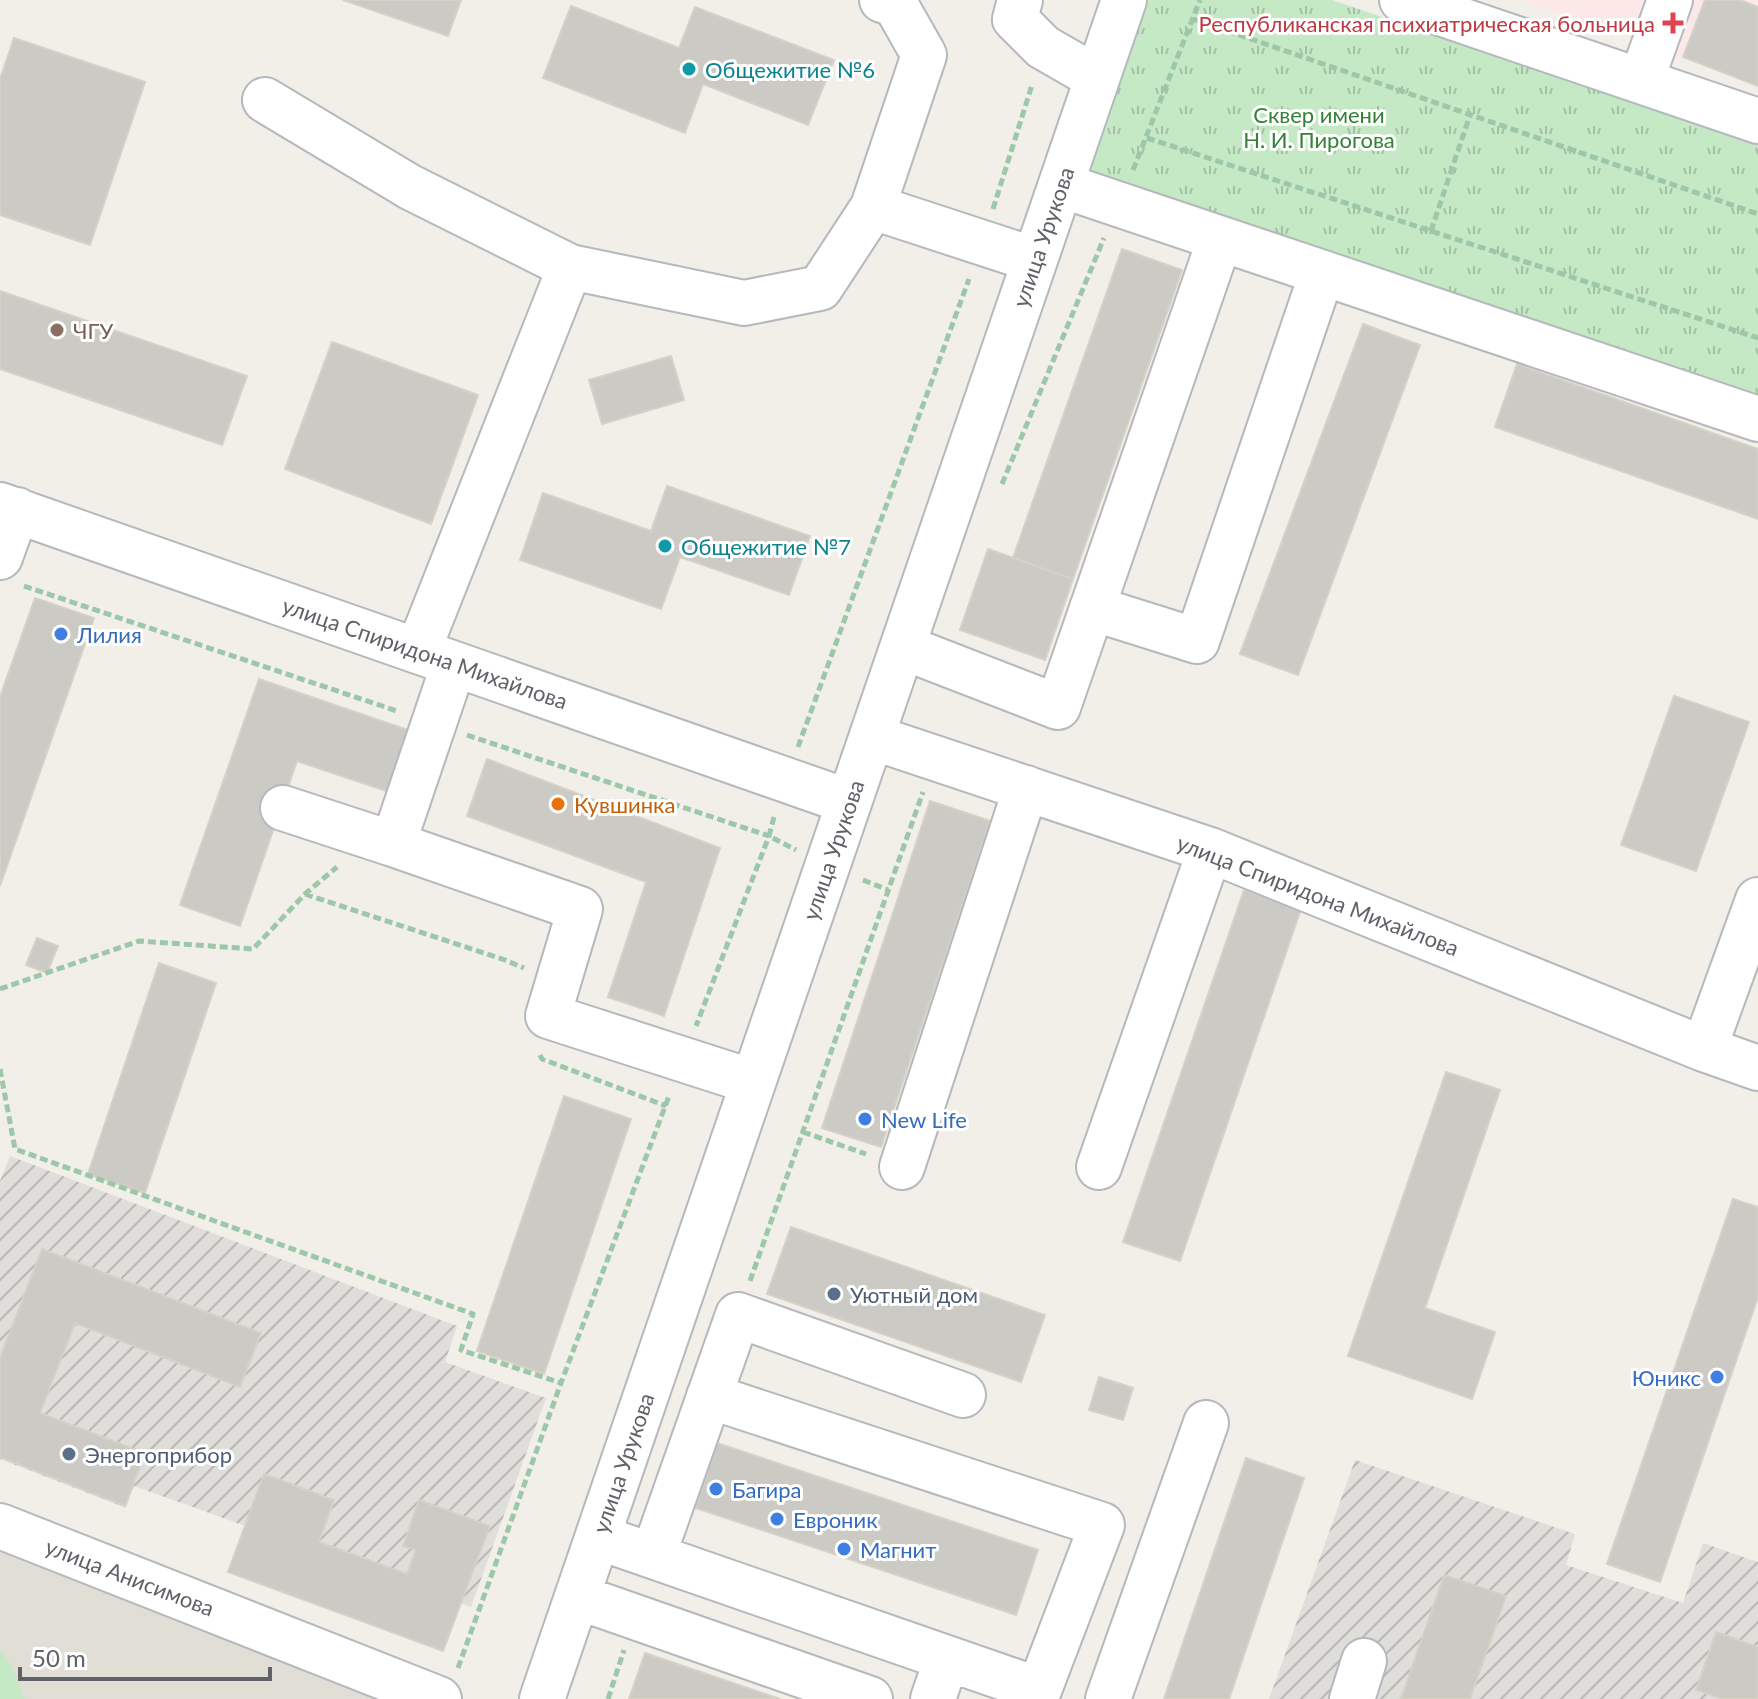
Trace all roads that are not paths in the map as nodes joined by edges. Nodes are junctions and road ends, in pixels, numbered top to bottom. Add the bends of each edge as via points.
1 (882, 0) edge
2 (1020, 0) edge
3 (1124, 0) edge
4 (1402, 0) edge
5 (1670, 0) edge
6 (1097, 78) junction
7 (1641, 81) junction
8 (265, 100) dead end
9 (1758, 121) edge
10 (1061, 185) junction
11 (873, 207) junction
12 (1220, 239) junction
13 (1035, 260) junction
14 (570, 267) junction
15 (1322, 273) junction
16 (1758, 419) edge
17 (8, 508) edge
18 (7, 570) edge
19 (1092, 608) junction
20 (903, 647) junction
21 (436, 658) junction
22 (872, 737) junction
23 (1026, 788) junction
24 (849, 802) junction
25 (283, 808) dead end
26 (382, 840) junction
27 (1210, 850) junction
28 (1758, 900) edge
29 (1704, 1049) junction
30 (1758, 1068) edge
31 (753, 1082) junction
32 (902, 1167) road end
33 (1099, 1167) dead end
34 (963, 1395) dead end
35 (709, 1396) junction
36 (1206, 1423) dead end
37 (0, 1526) edge
38 (598, 1537) junction
39 (653, 1556) junction
40 (578, 1597) junction
41 (947, 1658) junction
42 (448, 1685) edge
43 (542, 1699) edge
44 (870, 1699) edge
45 (933, 1699) edge
46 (1108, 1699) edge

1 - 11 street via 895,4 924,55
2 - 6 street via 1015,19 1043,47
3 - 6 street, улица Урукова
4 - 7 street
5 - 7 street
6 - 10 street, улица Урукова
7 - 9 street
8 - 14 street via 410,187
10 - 12 street
10 - 13 street, улица Урукова
11 - 13 street
11 - 14 street via 820,288 744,303
12 - 15 street
12 - 19 street
13 - 20 street, улица Урукова
14 - 21 street
15 - 16 street
15 - 19 street via 1197,641
17 - 18 street
17 - 21 street, улица Спиридона Михайлова
19 - 20 street via 1058,707
20 - 22 street, улица Урукова
21 - 24 street, улица Спиридона Михайлова
21 - 26 street via 433,724
22 - 23 street, улица Спиридона Михайлова
22 - 24 street, улица Урукова
23 - 27 street, улица Спиридона Михайлова
23 - 32 street
24 - 31 street, улица Урукова
25 - 26 street
26 - 31 street via 580,909 548,1016
27 - 29 street, улица Спиридона Михайлова
27 - 33 street
28 - 29 street
29 - 30 street, улица Спиридона Михайлова
31 - 38 street, улица Урукова
34 - 35 street via 738,1315
35 - 39 street
35 - 41 street via 1102,1525 1039,1690
36 - 46 street
37 - 42 street, улица Анисимова
38 - 39 street
38 - 40 street, улица Урукова
39 - 41 street
40 - 43 street, улица Урукова
40 - 44 street
41 - 45 street

